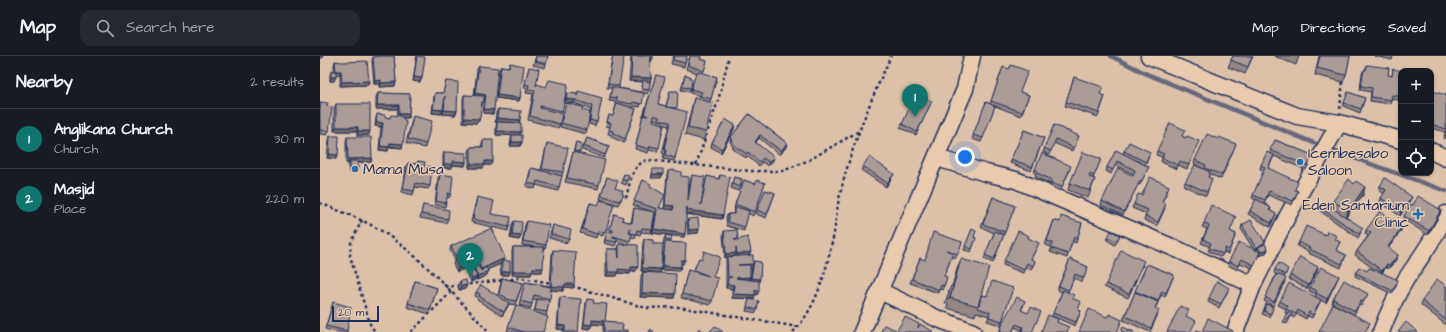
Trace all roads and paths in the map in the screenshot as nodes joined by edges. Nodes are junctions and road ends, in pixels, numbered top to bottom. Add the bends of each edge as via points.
1 (729, 56) edge
2 (891, 56) edge
3 (972, 56) edge
4 (1149, 56) edge
5 (1343, 77) edge
6 (1339, 123) junction
7 (860, 131) junction
8 (1398, 139) edge
9 (1434, 152) edge
10 (937, 158) junction
11 (1446, 158) edge
12 (696, 165) junction
13 (626, 198) dead end
14 (320, 203) edge
15 (1446, 214) edge
16 (362, 220) junction
17 (556, 283) edge
18 (567, 285) edge
19 (1253, 285) junction
20 (445, 287) junction
21 (880, 291) junction
22 (451, 292) junction
23 (798, 327) junction
24 (375, 332) edge
25 (411, 332) edge
26 (489, 332) edge
27 (793, 332) edge
28 (862, 332) edge
29 (973, 332) edge
30 (1235, 332) edge
31 (1382, 332) edge

1 - 12 path via 718,101
2 - 7 path
3 - 10 street via 965,89
4 - 6 street via 1297,116
5 - 6 path
6 - 8 street
6 - 19 street
7 - 12 path via 809,160 783,171 751,172
7 - 23 path via 838,199 833,237 822,279 811,309
9 - 11 street
10 - 19 street via 1016,180
10 - 21 street
12 - 13 path via 647,160 638,163
14 - 16 path
15 - 31 street via 1440,228 1405,281 1389,311
16 - 20 path via 389,236
16 - 24 path via 351,243 350,256 370,324
17 - 20 path via 521,278
18 - 23 path via 646,308 678,306
19 - 30 street
20 - 22 path
21 - 28 street
21 - 29 street via 936,318
22 - 25 path
22 - 26 path
23 - 27 path

